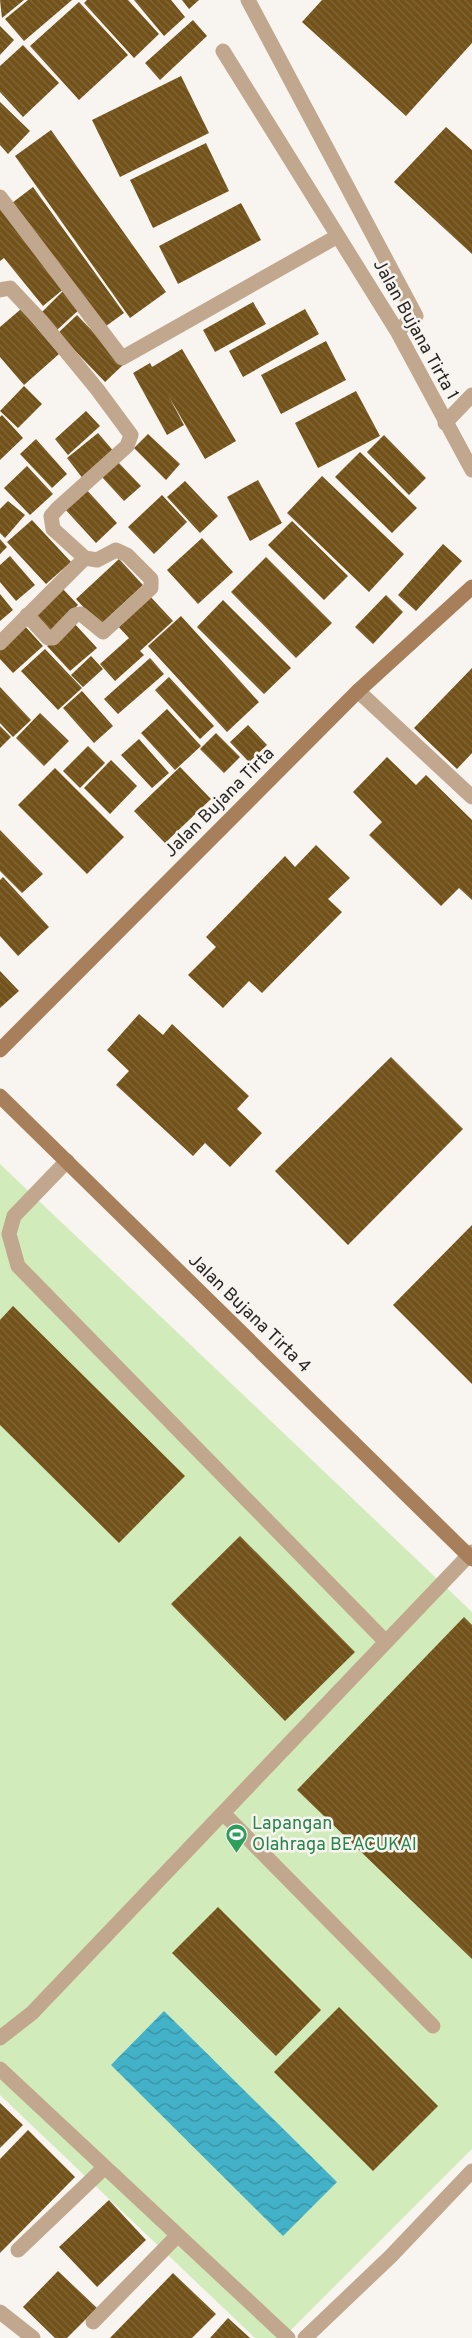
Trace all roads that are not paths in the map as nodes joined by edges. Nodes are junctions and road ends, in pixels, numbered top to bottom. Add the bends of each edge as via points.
1 (248, 0) edge
2 (223, 51) dead end
3 (0, 197) edge
4 (338, 236) junction
5 (0, 290) edge
6 (397, 330) junction
7 (472, 395) edge
8 (445, 423) junction
9 (472, 470) edge
10 (85, 558) junction
11 (472, 588) edge
12 (27, 615) junction
13 (0, 643) edge
14 (358, 691) junction
15 (472, 797) edge
16 (0, 1050) edge
17 (0, 1096) edge
18 (67, 1161) junction
19 (471, 1555) edge
20 (386, 1642) junction
21 (223, 1813) junction
22 (433, 2026) dead end
23 (0, 2038) edge
24 (0, 2069) edge
25 (105, 2167) junction
26 (472, 2171) edge
27 (178, 2235) junction
28 (18, 2250) dead end
29 (0, 2312) edge
30 (93, 2322) dead end
31 (33, 2338) edge
32 (288, 2338) edge
33 (305, 2338) edge

1 - 6 street via 416,316
2 - 4 street, Jalan Bujana Tirta 1
3 - 4 street via 122,358
4 - 6 street, Jalan Bujana Tirta 1
5 - 10 street via 10,288 42,322 131,435 127,446 52,516 53,529
6 - 8 street, Jalan Bujana Tirta 1
7 - 8 street
8 - 9 street, Jalan Bujana Tirta 1
10 - 12 street
10 - 12 street via 97,560 116,550 149,576 151,588 103,632 81,614 75,615 53,638 48,638
11 - 14 street, Jalan Bujana Tirta
12 - 13 street
14 - 15 street
14 - 16 street, Jalan Bujana Tirta
17 - 18 street, Jalan Bujana Tirta 4
18 - 19 street, Jalan Bujana Tirta 4
18 - 20 street via 14,1216 8,1234 18,1266
19 - 20 street
20 - 21 street
21 - 22 street
21 - 23 street via 32,2013
24 - 25 street
25 - 27 street
25 - 28 street
26 - 33 street via 391,2256
27 - 30 street
27 - 32 street
29 - 31 street

